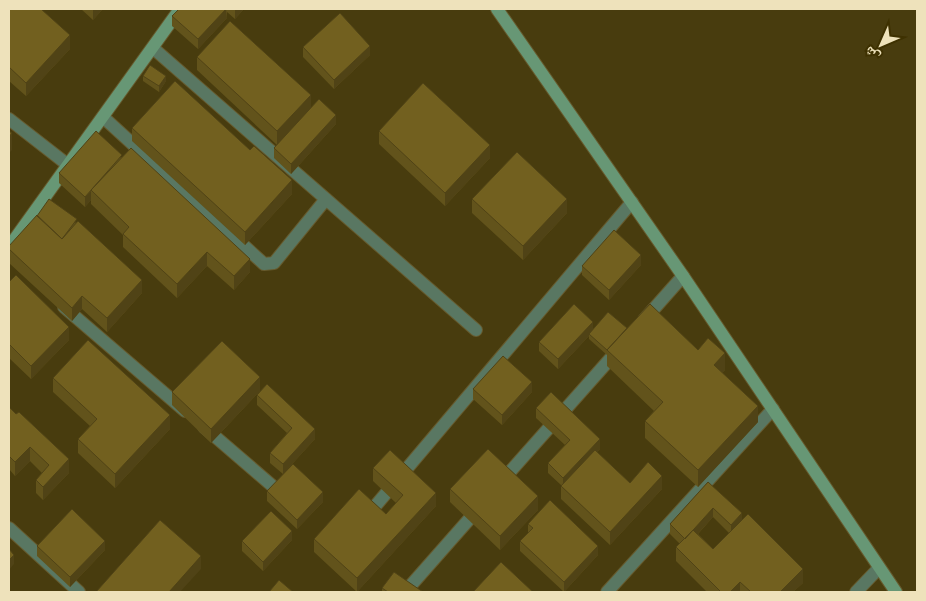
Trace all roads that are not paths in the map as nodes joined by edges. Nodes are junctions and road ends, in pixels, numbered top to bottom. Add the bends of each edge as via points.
1 (180, 9) edge
2 (497, 9) edge
3 (153, 48) junction
4 (103, 117) junction
5 (9, 119) edge
6 (68, 165) junction
7 (326, 200) junction
8 (632, 202) junction
9 (9, 247) edge
10 (683, 276) junction
11 (53, 297) edge
12 (638, 328) edge
13 (476, 330) dead end
14 (625, 342) edge
15 (772, 410) junction
16 (276, 489) edge
17 (9, 528) edge
18 (356, 530) edge
19 (879, 568) junction
20 (79, 592) edge
21 (405, 592) edge
22 (607, 592) edge
23 (856, 592) edge
24 (896, 592) edge

1 - 3 street
2 - 8 street
3 - 4 street
3 - 7 street
4 - 6 street
4 - 7 street via 264,264 274,263
5 - 6 street
6 - 9 street
7 - 13 street
8 - 10 street
8 - 18 street
10 - 12 street
10 - 15 street
11 - 16 street
14 - 21 street
15 - 19 street
15 - 22 street
17 - 20 street
19 - 23 street
19 - 24 street

